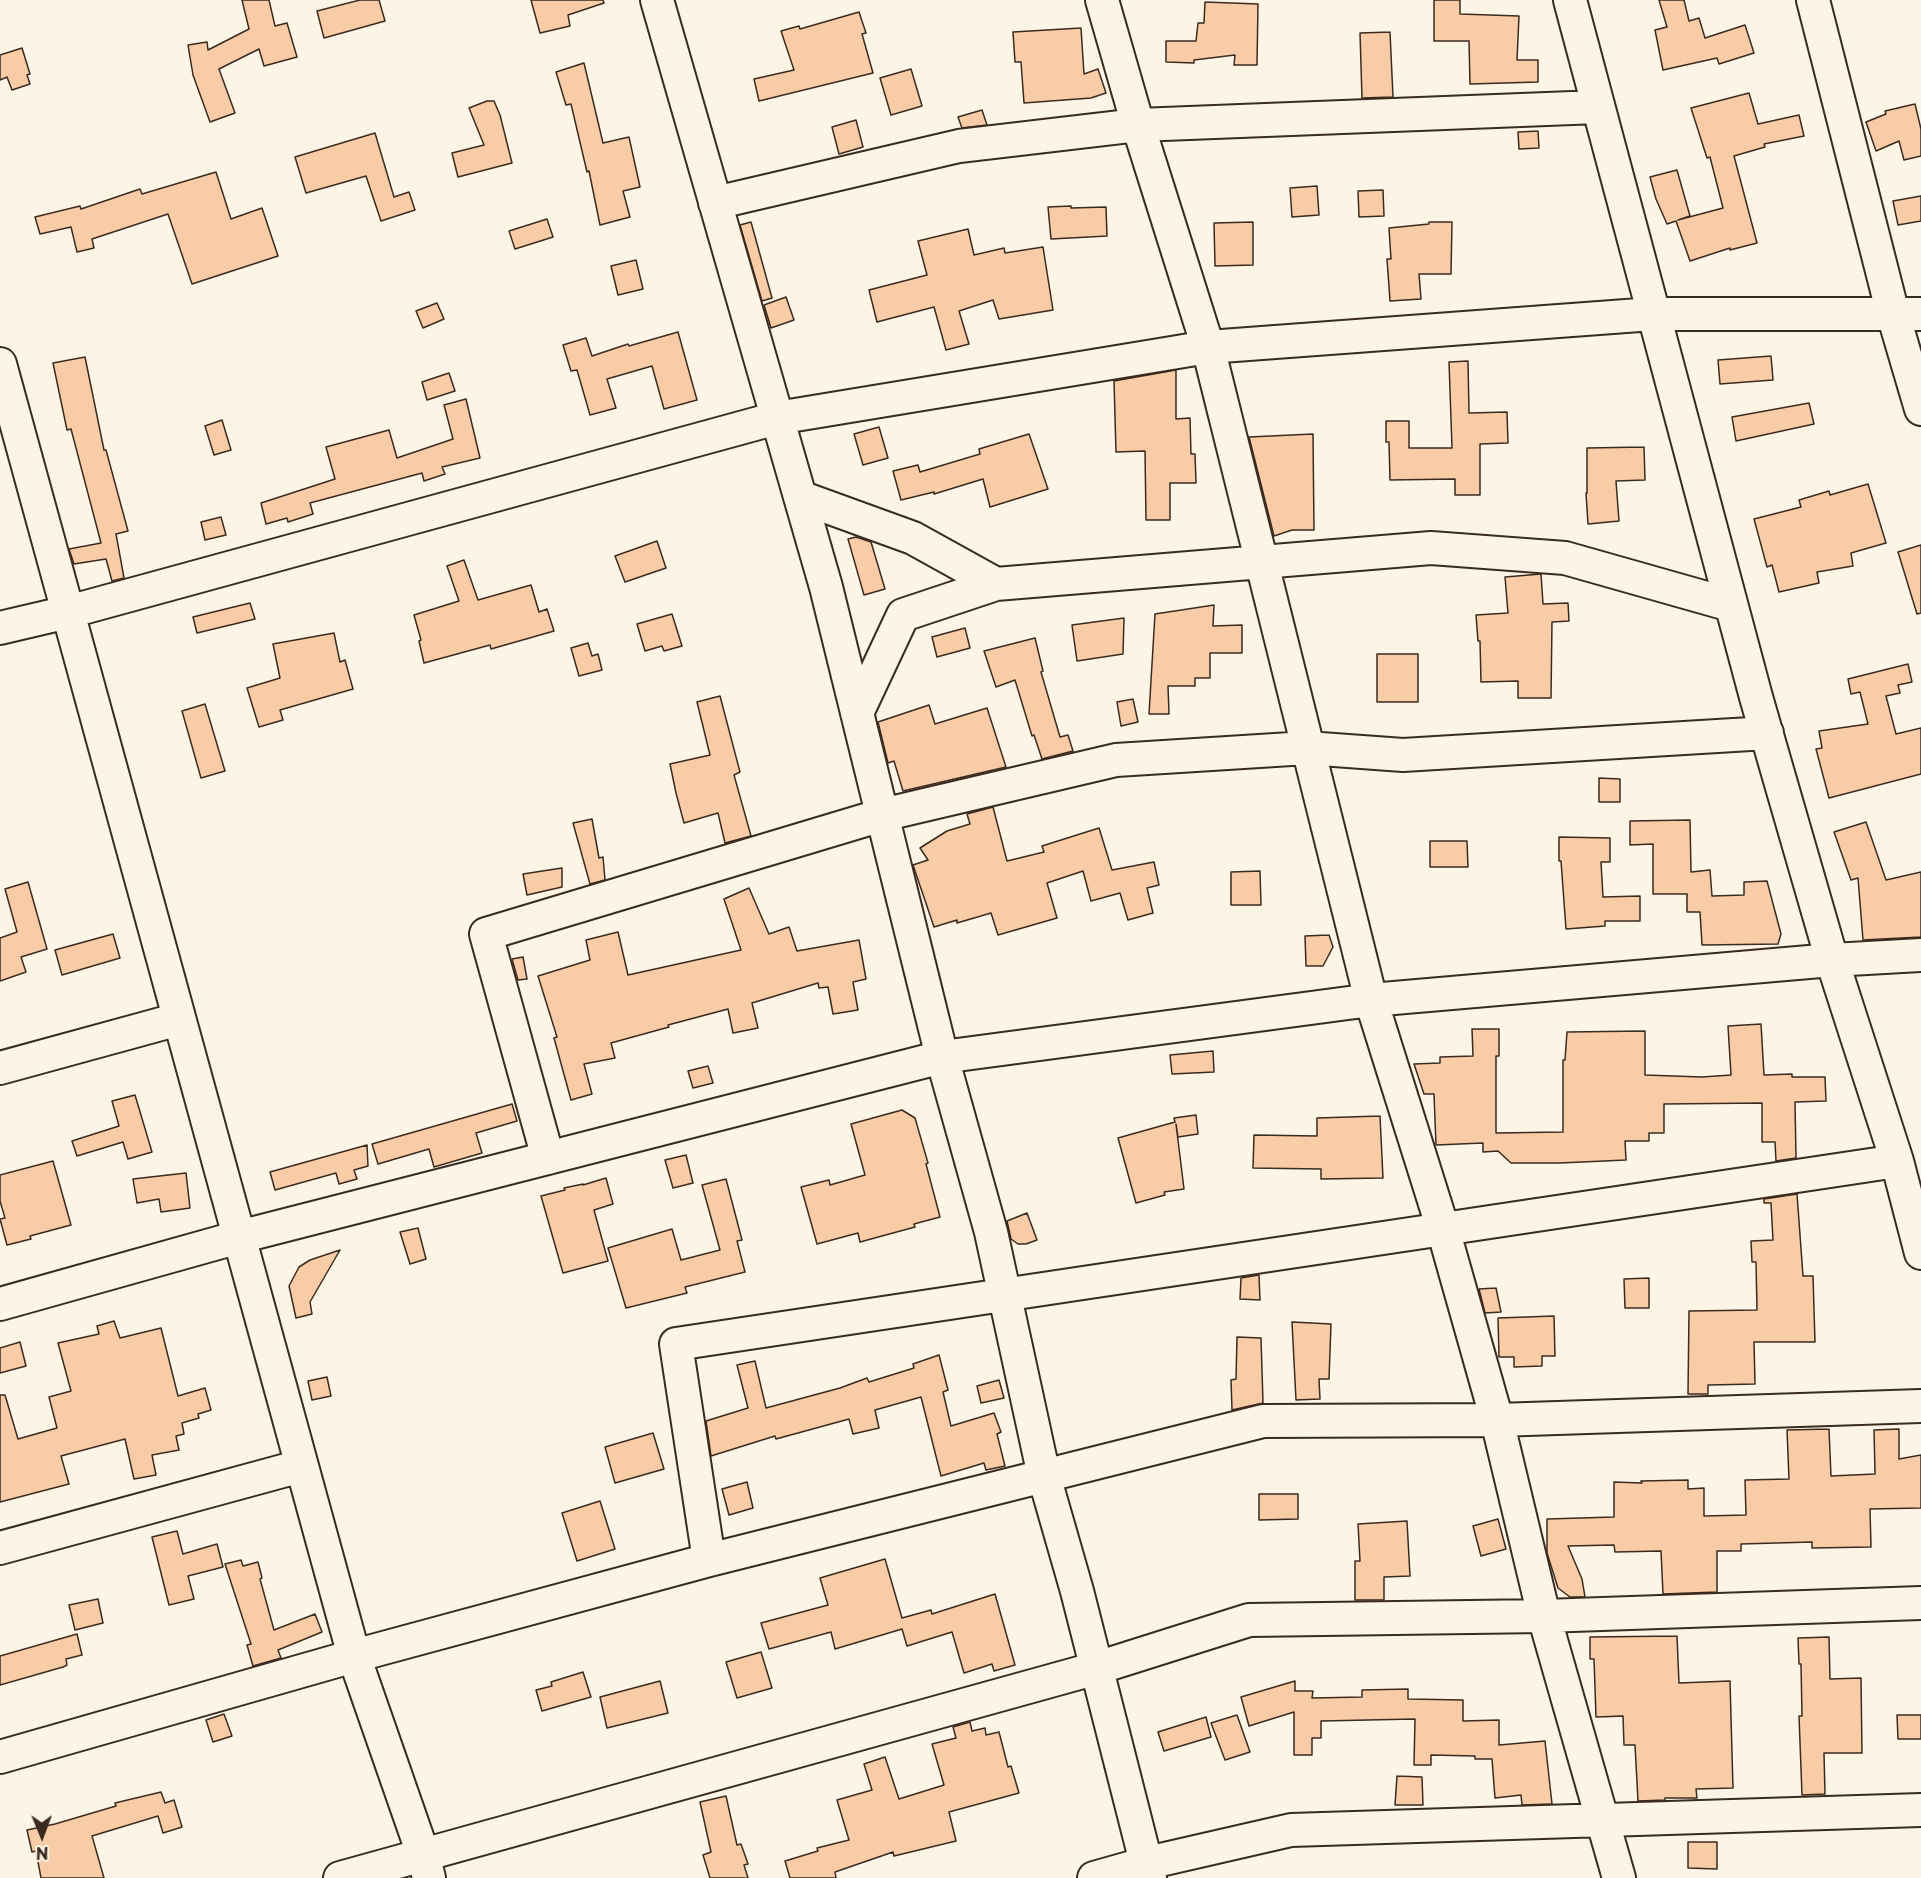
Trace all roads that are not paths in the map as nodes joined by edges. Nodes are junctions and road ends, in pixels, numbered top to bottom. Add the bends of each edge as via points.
1 (657, 0) edge
2 (1102, 0) edge
3 (1570, 0) edge
4 (1814, 0) edge
5 (1598, 107) junction
6 (1138, 125) junction
7 (716, 203) junction
8 (1653, 314) junction
9 (1907, 314) edge
10 (1208, 347) junction
11 (0, 364) edge
12 (1921, 409) edge
13 (777, 418) junction
14 (800, 497) junction
15 (1261, 561) junction
16 (996, 584) junction
17 (1731, 604) junction
18 (68, 612) junction
19 (0, 628) edge
20 (857, 713) junction
21 (1767, 733) junction
22 (1307, 748) junction
23 (882, 815) junction
24 (1921, 955) edge
25 (1832, 960) junction
26 (1371, 1000) junction
27 (179, 1019) junction
28 (942, 1057) junction
29 (0, 1068) edge
30 (548, 1158) junction
31 (1897, 1161) junction
32 (1443, 1229) junction
33 (239, 1237) junction
34 (1921, 1253) edge
35 (1003, 1295) junction
36 (0, 1304) edge
37 (1921, 1406) edge
38 (1497, 1420) junction
39 (301, 1466) junction
40 (1044, 1476) junction
41 (0, 1548) edge
42 (709, 1560) junction
43 (1921, 1603) edge
44 (1544, 1616) junction
45 (354, 1656) junction
46 (1096, 1668) junction
47 (0, 1757) edge
48 (1921, 1810) edge
49 (1604, 1820) junction
50 (426, 1866) edge
51 (1148, 1871) edge
52 (340, 1878) edge
53 (1094, 1878) edge
54 (1618, 1878) edge

1 - 7 street
2 - 6 street
3 - 5 street
4 - 9 street
5 - 6 street
5 - 8 street
6 - 7 street via 960,146
6 - 10 street
7 - 13 street
8 - 9 street
8 - 10 street
8 - 17 street
9 - 12 street
10 - 13 street
10 - 15 street
11 - 18 street
13 - 14 street
13 - 18 street
14 - 16 street via 913,538
14 - 20 street
15 - 16 street
15 - 17 street via 1431,548 1565,558
15 - 22 street
16 - 20 street via 903,615
17 - 21 street
18 - 19 street
18 - 27 street
20 - 23 street
21 - 22 street via 1402,755
21 - 25 street
22 - 23 street via 1116,760
22 - 26 street
23 - 28 street
23 - 30 street via 486,934
24 - 25 street
25 - 26 street
25 - 31 street
26 - 28 street
26 - 32 street
27 - 29 street
27 - 33 street
28 - 30 street
28 - 35 street via 991,1232
30 - 33 street
31 - 32 street
31 - 34 street
32 - 35 street
32 - 38 street
33 - 36 street
33 - 39 street
35 - 40 street
35 - 42 street via 676,1344
37 - 38 street
38 - 40 street via 1263,1421
38 - 44 street
39 - 41 street
39 - 45 street
40 - 42 street
40 - 46 street
42 - 45 street
43 - 44 street
44 - 46 street via 1249,1620
44 - 49 street
45 - 47 street
45 - 50 street
46 - 50 street
46 - 51 street
48 - 49 street
49 - 51 street via 1291,1830
49 - 54 street
50 - 52 street
51 - 53 street

